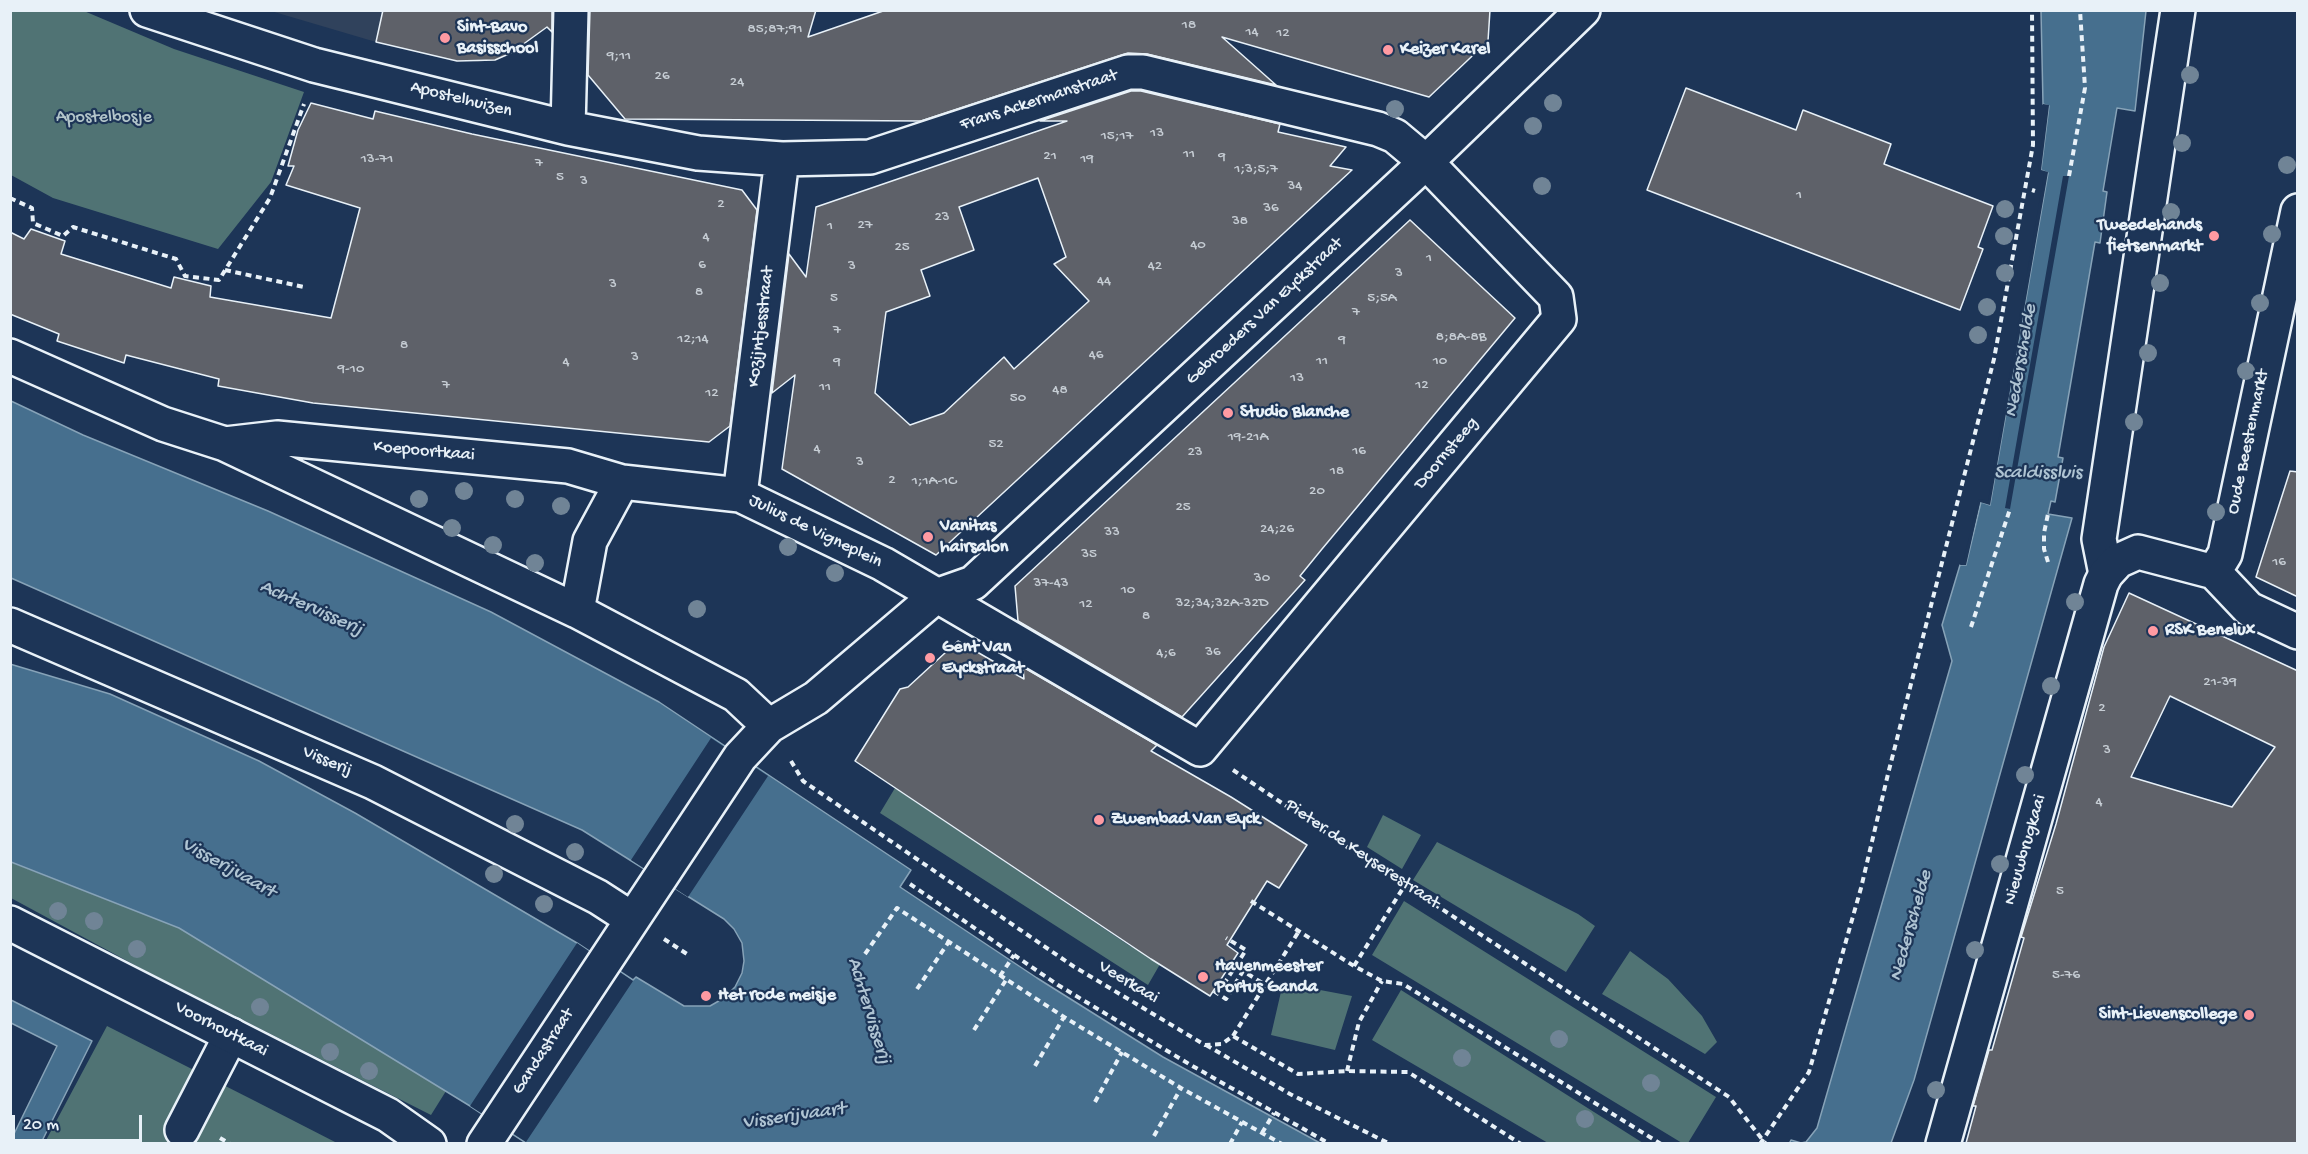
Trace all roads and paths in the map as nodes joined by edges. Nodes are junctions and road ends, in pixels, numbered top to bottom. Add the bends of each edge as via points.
1 (147, 10) edge
2 (571, 10) edge
3 (1583, 10) edge
4 (2032, 10) edge
5 (2080, 10) edge
6 (2178, 10) edge
7 (314, 65) junction
8 (568, 128) junction
9 (782, 159) junction
10 (1426, 162) junction
11 (2068, 176) dead end
12 (10, 198) edge
13 (2298, 211) edge
14 (225, 270) junction
15 (304, 287) dead end
16 (2288, 306) edge
17 (10, 356) edge
18 (225, 444) junction
19 (622, 482) junction
20 (740, 495) junction
21 (2010, 509) dead end
22 (2048, 514) dead end
23 (2048, 562) dead end
24 (2112, 567) junction
25 (2214, 572) junction
26 (936, 596) junction
27 (577, 611) junction
28 (10, 625) edge
29 (1971, 627) dead end
30 (2298, 632) edge
31 (768, 726) junction
32 (1200, 749) junction
33 (910, 884) dead end
34 (1405, 885) junction
35 (1251, 900) dead end
36 (632, 919) junction
37 (10, 923) edge
38 (1299, 931) junction
39 (1227, 938) dead end
40 (948, 943) junction
41 (865, 954) dead end
42 (1014, 955) junction
43 (1354, 966) junction
44 (1000, 976) junction
45 (1006, 980) junction
46 (1382, 981) junction
47 (1264, 984) junction
48 (917, 989) dead end
49 (1064, 1017) junction
50 (975, 1030) dead end
51 (231, 1035) junction
52 (1233, 1036) junction
53 (1205, 1045) junction
54 (1122, 1053) junction
55 (1035, 1066) dead end
56 (1347, 1071) junction
57 (1180, 1088) junction
58 (1095, 1102) dead end
59 (1274, 1113) junction
60 (1242, 1122) junction
61 (183, 1130) dead end
62 (1262, 1133) junction
63 (490, 1134) edge
64 (1154, 1136) dead end
65 (1763, 1142) edge
66 (429, 1143) edge
67 (1230, 1143) edge
68 (1282, 1143) edge
69 (1330, 1143) edge
70 (1390, 1143) edge
71 (1521, 1143) edge
72 (1661, 1143) edge
73 (1943, 1143) edge

1 - 7 street, Apostelhuizen
2 - 8 street
3 - 10 street, Gebroeders Van Eyckstraat
4 - 65 path via 2032,145 1994,359 1861,888 1809,1072
5 - 11 path via 2085,88
6 - 24 street via 2099,539
7 - 8 street, Apostelhuizen
7 - 14 path via 299,123 270,198
8 - 9 street, Apostelhuizen via 698,153
9 - 10 street, Frans Ackermanstraat via 870,158 1128,72 1143,72 1378,129 1395,136
9 - 20 street, Kozijntjesstraat
10 - 26 street, Gebroeders Van Eyckstraat via 973,584
10 - 32 street, Doornsteeg via 1556,297 1559,319
12 - 14 path via 32,208 33,224 63,236 73,227 176,259 185,276 219,280
13 - 16 street, Oude Beestenmarkt
14 - 15 path
16 - 25 street, Oude Beestenmarkt via 2225,554
17 - 18 street, Koepoortkaai via 163,424
18 - 19 street, Koepoortkaai via 289,439 568,466
18 - 27 street, Koepoortkaai
19 - 20 street, Julius de Vigneplein
19 - 27 street via 590,541
20 - 26 street, Julius de Vigneplein via 883,564
21 - 29 path
22 - 23 path via 2044,541
24 - 25 street via 2138,552
24 - 73 street, Nieuwbrugkaai via 2101,584
25 - 30 street via 2249,609
26 - 31 street via 816,698
26 - 32 street
27 - 31 street via 736,695
28 - 36 street, Visserij via 373,782 598,897
31 - 36 street via 740,757
31 - 53 path, Veerkaai via 803,781 1073,966
32 - 34 path, Pieter de Keyserestraat
33 - 42 path
34 - 43 path
34 - 65 path, Pieter de Keyserestraat via 1729,1097
35 - 38 path
36 - 63 street, Gandastraat
37 - 51 street, Voorhoutkaai
38 - 43 path
38 - 47 path
39 - 47 path via 1246,950 1216,992 1226,999 1243,971
40 - 41 path via 897,908
40 - 44 path
40 - 48 path
42 - 44 path
42 - 59 path
43 - 46 path
44 - 45 path
45 - 49 path
45 - 50 path
46 - 56 path via 1359,1022
46 - 72 path via 1403,984
47 - 52 path
49 - 54 path
49 - 55 path
51 - 61 street
51 - 66 street, Voorhoutkaai via 388,1115
52 - 53 path via 1222,1044
52 - 56 path via 1298,1074
53 - 70 path, Veerkaai via 1290,1094
54 - 57 path
54 - 58 path
56 - 71 path via 1408,1072
57 - 60 path
57 - 64 path
59 - 62 path
59 - 69 path
60 - 62 path
60 - 67 path
62 - 68 path

